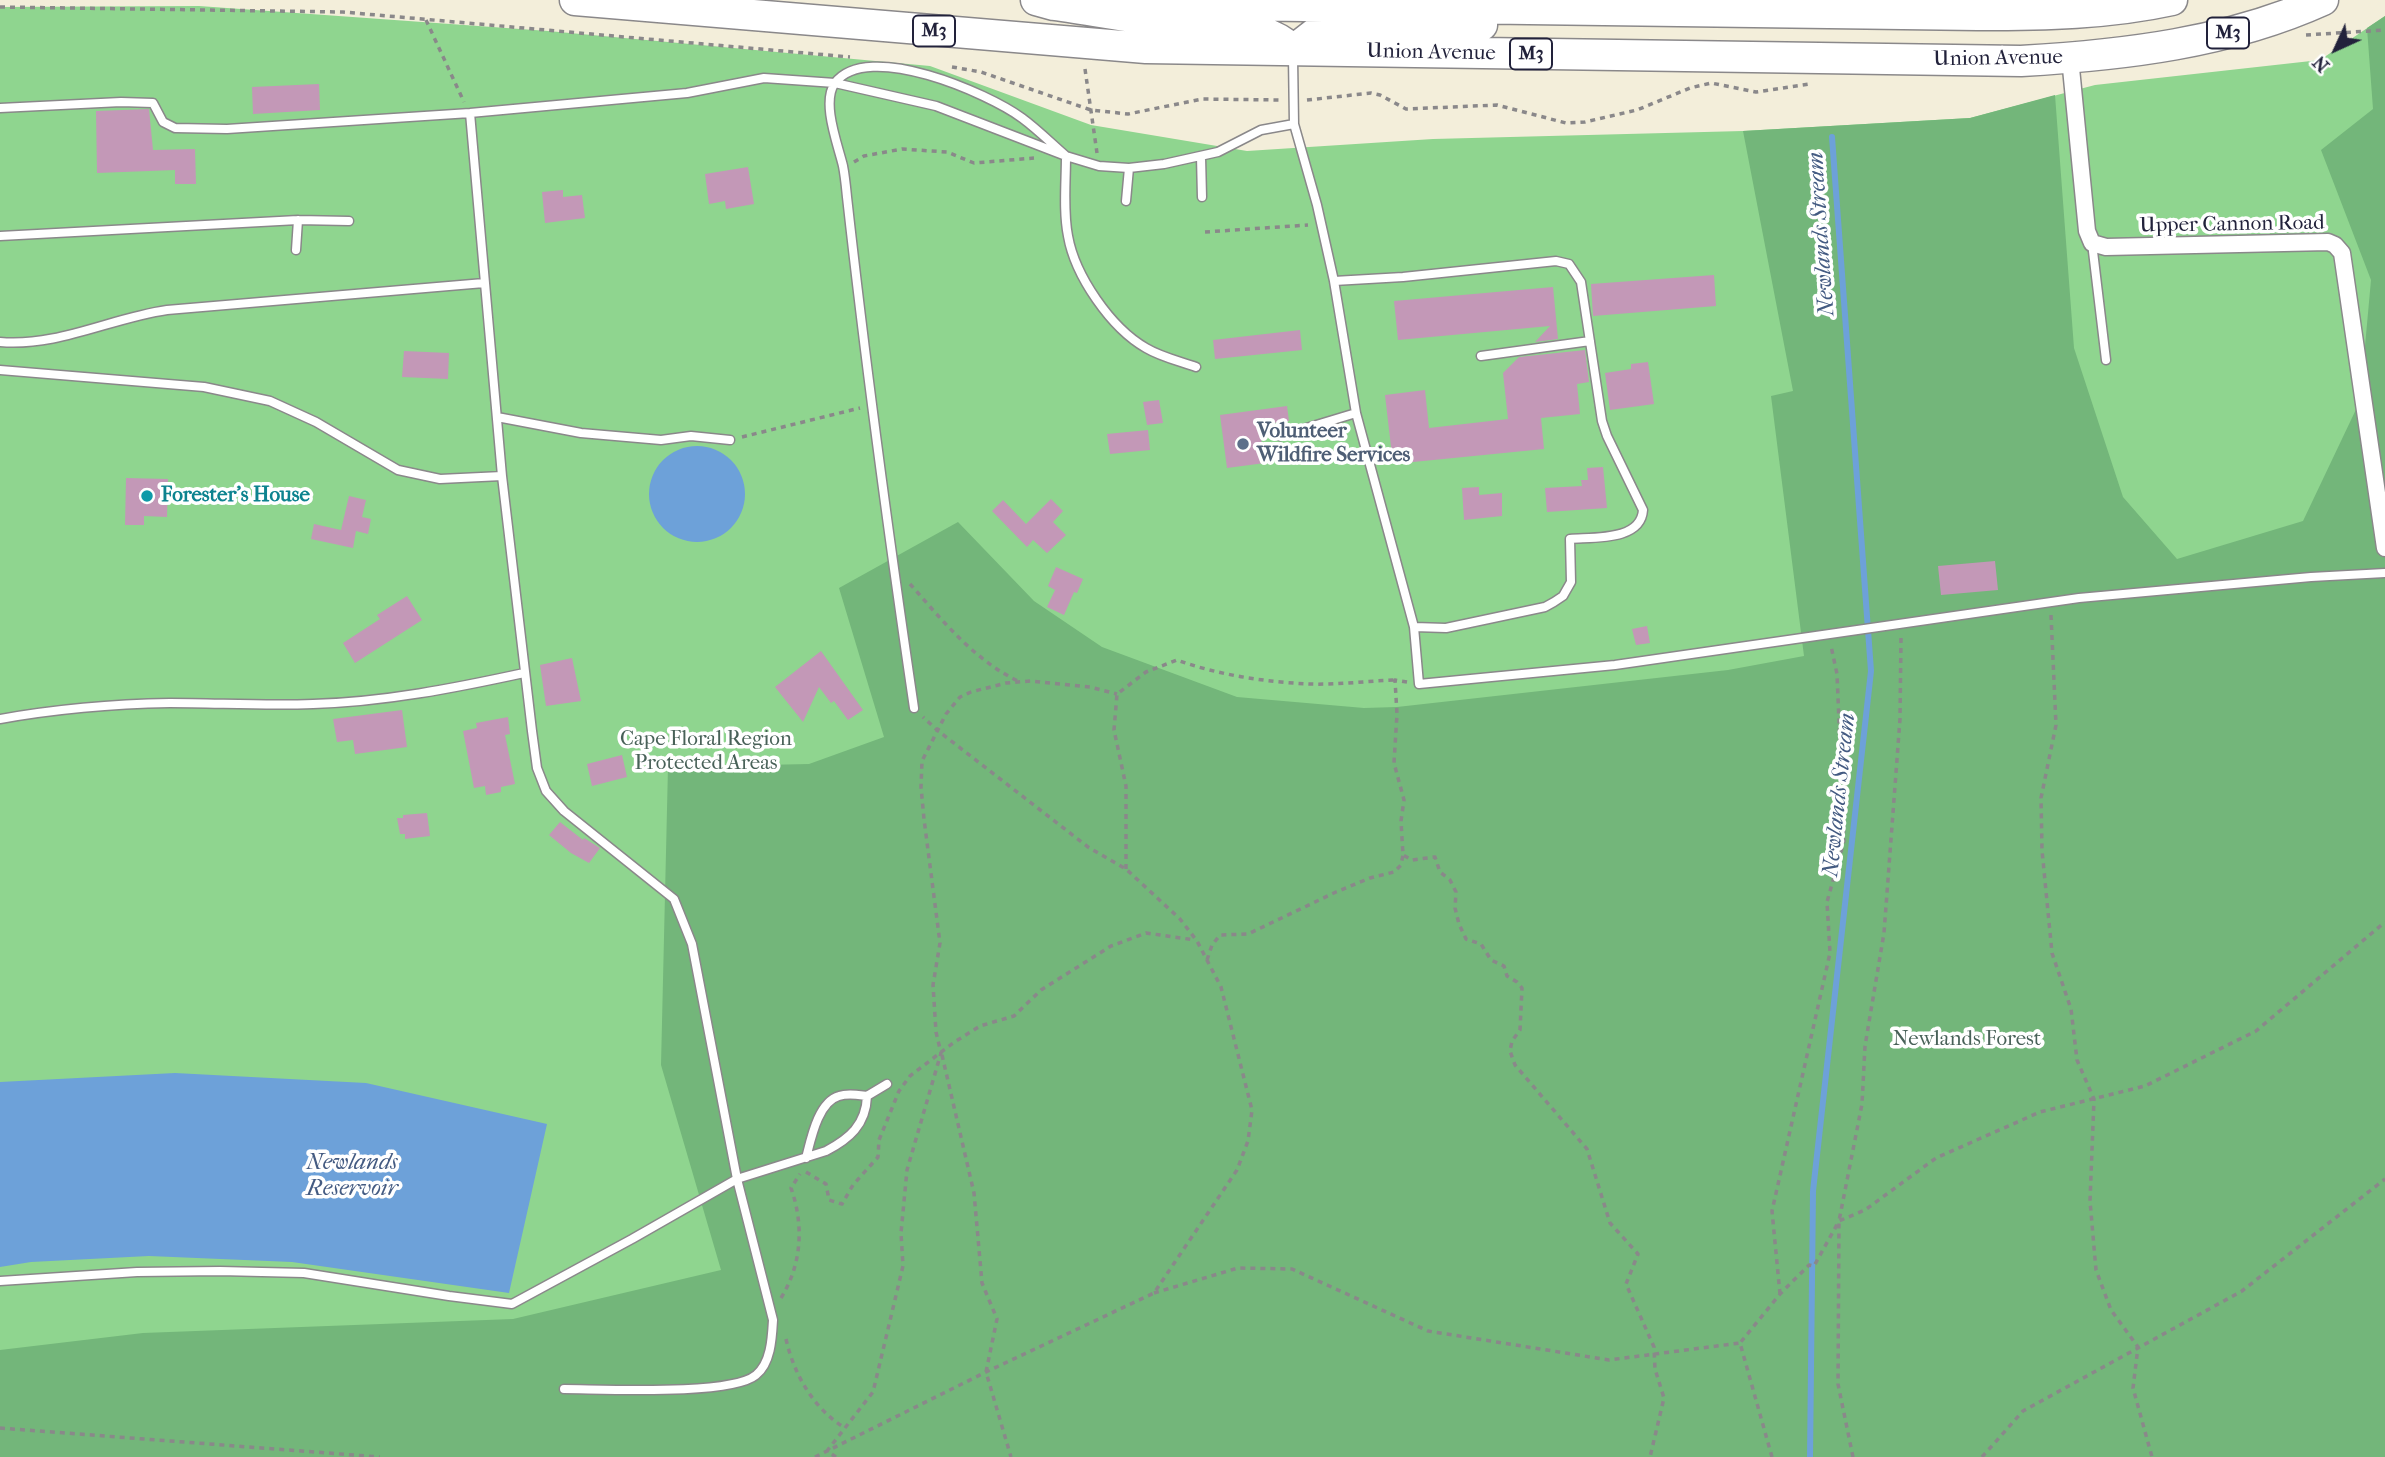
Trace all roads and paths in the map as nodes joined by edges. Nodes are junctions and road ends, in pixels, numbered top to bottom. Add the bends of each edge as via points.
1 (575, 0) edge
2 (1036, 0) edge
3 (1114, 0) edge
4 (2172, 0) edge
5 (2323, 0) edge
6 (1532, 10) junction
7 (426, 19) dead end
8 (1293, 51) junction
9 (2070, 58) junction
10 (1084, 69) dead end
11 (835, 83) junction
12 (0, 108) edge
13 (1091, 110) dead end
14 (470, 113) junction
15 (1294, 124) junction
16 (1066, 156) junction
17 (1201, 157) junction
18 (1129, 168) junction
19 (844, 169) junction
20 (1202, 197) dead end
21 (1126, 201) dead end
22 (298, 220) junction
23 (349, 221) dead end
24 (1321, 224) junction
25 (1205, 232) dead end
26 (0, 236) edge
27 (2092, 243) junction
28 (296, 250) dead end
29 (1334, 281) junction
30 (484, 283) junction
31 (1590, 341) junction
32 (0, 342) edge
33 (1481, 356) dead end
34 (2106, 360) dead end
35 (1196, 367) dead end
36 (0, 370) edge
37 (870, 405) junction
38 (1356, 413) junction
39 (497, 417) junction
40 (1280, 436) dead end
41 (730, 440) joint
42 (502, 477) junction
43 (2385, 548) edge
44 (893, 564) junction
45 (2385, 573) edge
46 (2051, 602) junction
47 (1901, 624) junction
48 (1414, 627) junction
49 (1829, 634) junction
50 (524, 673) junction
51 (1395, 680) junction
52 (1020, 682) junction
53 (1419, 684) junction
54 (1117, 694) junction
55 (914, 708) joint
56 (0, 719) edge
57 (937, 730) junction
58 (1403, 855) junction
59 (1126, 869) junction
60 (2385, 922) edge
61 (1197, 941) junction
62 (1207, 960) junction
63 (941, 1053) junction
64 (887, 1084) dead end
65 (867, 1096) junction
66 (2094, 1099) junction
67 (806, 1158) junction
68 (737, 1179) junction
69 (2385, 1179) edge
70 (1839, 1221) junction
71 (0, 1281) edge
72 (1154, 1293) junction
73 (1780, 1294) junction
74 (778, 1302) dead end
75 (784, 1328) dead end
76 (1741, 1343) junction
77 (2138, 1347) junction
78 (1654, 1354) junction
79 (986, 1372) junction
80 (564, 1389) dead end
81 (0, 1428) edge
82 (845, 1428) junction
83 (827, 1451) junction
84 (380, 1457) edge
85 (815, 1457) edge
86 (836, 1457) edge
87 (1012, 1457) edge
88 (1650, 1457) edge
89 (1772, 1457) edge
90 (1853, 1457) edge
91 (1982, 1457) edge
92 (2152, 1457) edge

1 - 8 highway, Union Avenue / M3 via 1067,43
2 - 8 highway via 1187,24 1250,29 1277,37
3 - 6 highway, Union Avenue / M3
4 - 6 highway, Union Avenue / M3 via 2073,15
5 - 9 highway, Union Avenue / M3 via 2255,25 2171,47
6 - 8 highway via 1503,20 1443,29 1323,31 1306,38
7 - 14 path
8 - 9 highway, Union Avenue / M3
8 - 15 lane
9 - 27 street via 2087,231
10 - 13 path
11 - 14 lane via 764,78 687,93
11 - 16 lane via 936,106
11 - 16 lane via 855,69 880,66 928,74 976,92 1021,117
11 - 19 lane via 830,110
12 - 14 lane via 153,103 163,122 175,128 215,129
14 - 30 lane
15 - 17 lane via 1261,130
15 - 24 lane
16 - 18 lane via 1099,166
16 - 19 path via 974,163 947,152 902,149 864,156
16 - 35 lane via 1067,234 1096,298 1144,348
17 - 18 lane
17 - 20 lane
18 - 21 lane
19 - 37 lane
22 - 23 lane
22 - 26 lane
22 - 28 lane
24 - 25 path
24 - 29 lane
27 - 34 lane
27 - 43 street, Upper Cannon Road via 2106,247 2335,245 2342,253
29 - 31 lane via 1556,261 1569,264 1581,282
29 - 38 lane
30 - 32 lane via 167,310 57,338 23,344
30 - 39 lane
31 - 33 lane
31 - 48 lane via 1602,421 1639,499 1642,519 1629,531 1615,535 1570,539 1571,582 1563,596 1545,607 1447,628
36 - 42 lane via 204,387 270,401 398,470 440,479
37 - 41 path
37 - 44 lane
38 - 40 lane
38 - 48 lane
39 - 41 lane via 581,433
39 - 42 lane
42 - 50 lane
44 - 52 path via 965,644 995,670
44 - 55 lane
45 - 46 lane
46 - 47 lane
46 - 66 path via 2056,725 2041,798 2046,900 2052,953 2071,1009 2077,1060
47 - 49 lane
47 - 70 path via 1900,719 1884,933 1865,1046 1862,1104
48 - 53 lane
49 - 53 lane via 1615,665
49 - 73 path via 1837,674 1844,841 1827,902 1830,953 1772,1211
50 - 56 lane via 354,701 125,704
50 - 68 lane via 537,768 546,791 564,811 674,899 682,918 692,944
51 - 53 path
51 - 54 path via 1311,684 1223,672 1177,660 1146,672
51 - 58 path via 1394,763 1404,800
52 - 54 path via 1090,687
52 - 57 path via 960,697
54 - 59 path via 1114,730 1126,786
55 - 57 path
57 - 59 path via 1088,847
57 - 63 path via 922,761 921,788 940,943 933,985
58 - 62 path via 1394,872 1336,892 1248,934 1220,935
58 - 78 path via 1435,857 1456,892 1455,908 1466,939 1481,943 1491,960 1504,966 1507,976 1522,988 1520,1030 1510,1051 1515,1065 1587,1149 1610,1223 1638,1254 1626,1284
59 - 61 path
60 - 66 path via 2256,1031 2145,1086
61 - 62 path
61 - 63 path via 1146,933 1111,946 1041,990 1014,1016 980,1026
62 - 72 path via 1221,987 1252,1110 1248,1141 1237,1170
63 - 74 path via 910,1076 899,1091 879,1140 878,1157 842,1204 829,1200 827,1184 811,1173 802,1171 796,1180 791,1188 801,1230 791,1282
63 - 79 path via 974,1193 982,1283 997,1319
63 - 82 path via 907,1170 903,1266 884,1355 873,1392
64 - 65 lane
65 - 67 lane via 866,1111 850,1136
65 - 67 lane via 835,1096 826,1104
66 - 70 path via 2040,1112 1936,1158 1865,1210
66 - 77 path via 2090,1202 2096,1270 2111,1310
67 - 68 lane
68 - 71 lane via 512,1304 304,1273 136,1272
68 - 80 lane via 773,1320 766,1360 756,1375 736,1385 709,1389
69 - 77 path via 2242,1291
70 - 73 path via 1814,1266 1809,1265
70 - 90 path via 1838,1384
72 - 78 path via 1238,1268 1292,1269 1428,1331 1609,1360
72 - 79 path
73 - 76 path
75 - 82 path via 789,1354 804,1385 827,1417
76 - 78 path
76 - 89 path
77 - 91 path via 2023,1411
77 - 92 path via 2133,1388
78 - 88 path via 1664,1398
79 - 83 path
79 - 87 path
81 - 84 path
82 - 83 path
83 - 85 path
83 - 86 path

